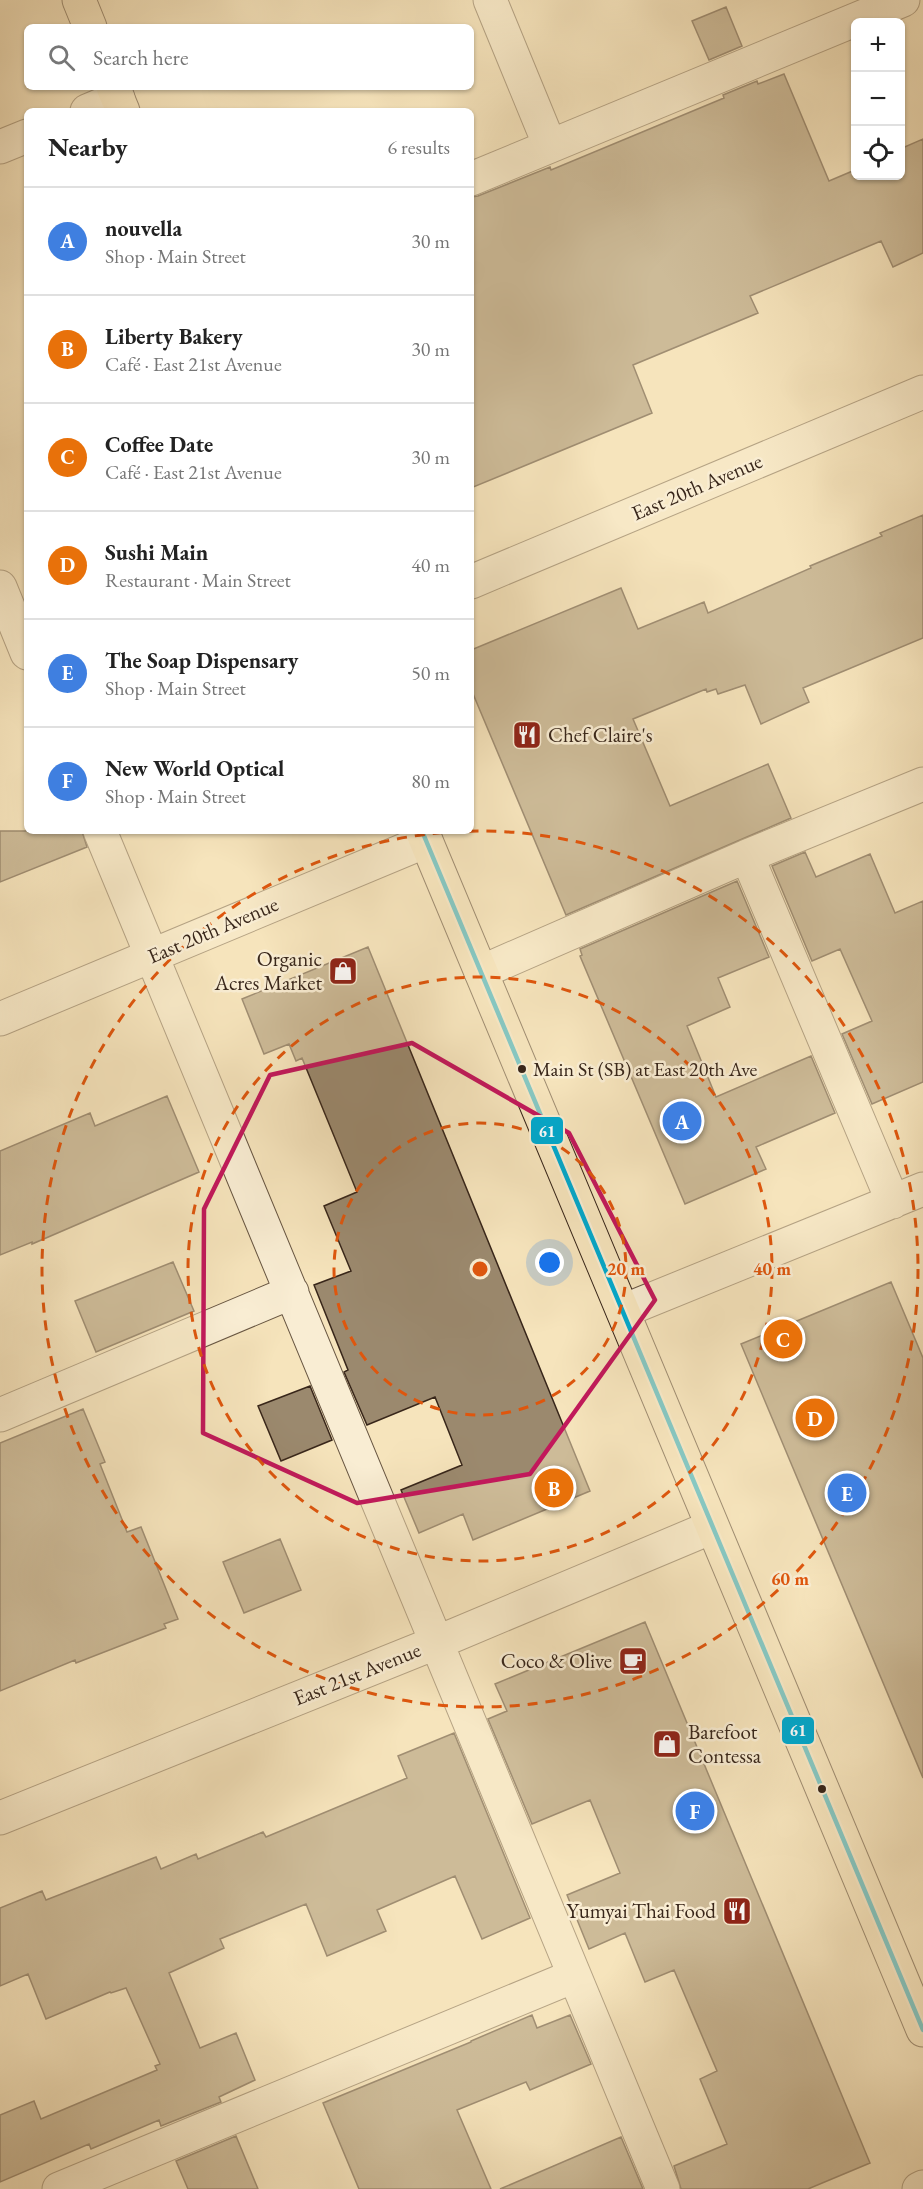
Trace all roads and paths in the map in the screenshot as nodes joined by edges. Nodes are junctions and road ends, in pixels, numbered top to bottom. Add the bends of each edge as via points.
1 (79, 0) edge
2 (490, 0) edge
3 (903, 0) edge
4 (89, 24) edge
5 (118, 99) edge
6 (95, 108) edge
7 (24, 137) edge
8 (550, 146) junction
9 (0, 147) edge
10 (474, 178) edge
11 (923, 392) edge
12 (474, 581) edge
13 (0, 587) edge
14 (24, 646) edge
15 (923, 784) edge
16 (101, 834) edge
17 (424, 836) edge
18 (747, 856) junction
19 (152, 957) junction
20 (481, 972) junction
21 (0, 1019) edge
22 (923, 1190) edge
23 (893, 1202) junction
24 (292, 1292) junction
25 (622, 1311) junction
26 (0, 1415) edge
27 (711, 1527) junction
28 (435, 1643) junction
29 (0, 1818) edge
30 (574, 1976) junction
31 (916, 1990) edge
32 (923, 2030) edge
33 (59, 2189) edge
34 (663, 2189) edge

1 - 4 main road
2 - 8 street
3 - 8 street
5 - 6 street
7 - 9 street
8 - 10 street
11 - 12 street, East 20th Avenue
13 - 14 street
15 - 18 street
16 - 19 street
17 - 19 street, East 20th Avenue
17 - 20 main road
18 - 20 street
18 - 23 street
19 - 21 street, East 20th Avenue
19 - 24 street
20 - 25 main road
22 - 23 street
23 - 25 street
24 - 26 street
24 - 28 street
25 - 27 main road
27 - 28 street, East 21st Avenue
27 - 31 main road
28 - 29 street, East 21st Avenue
28 - 30 street
30 - 33 street
30 - 34 street
31 - 32 main road

